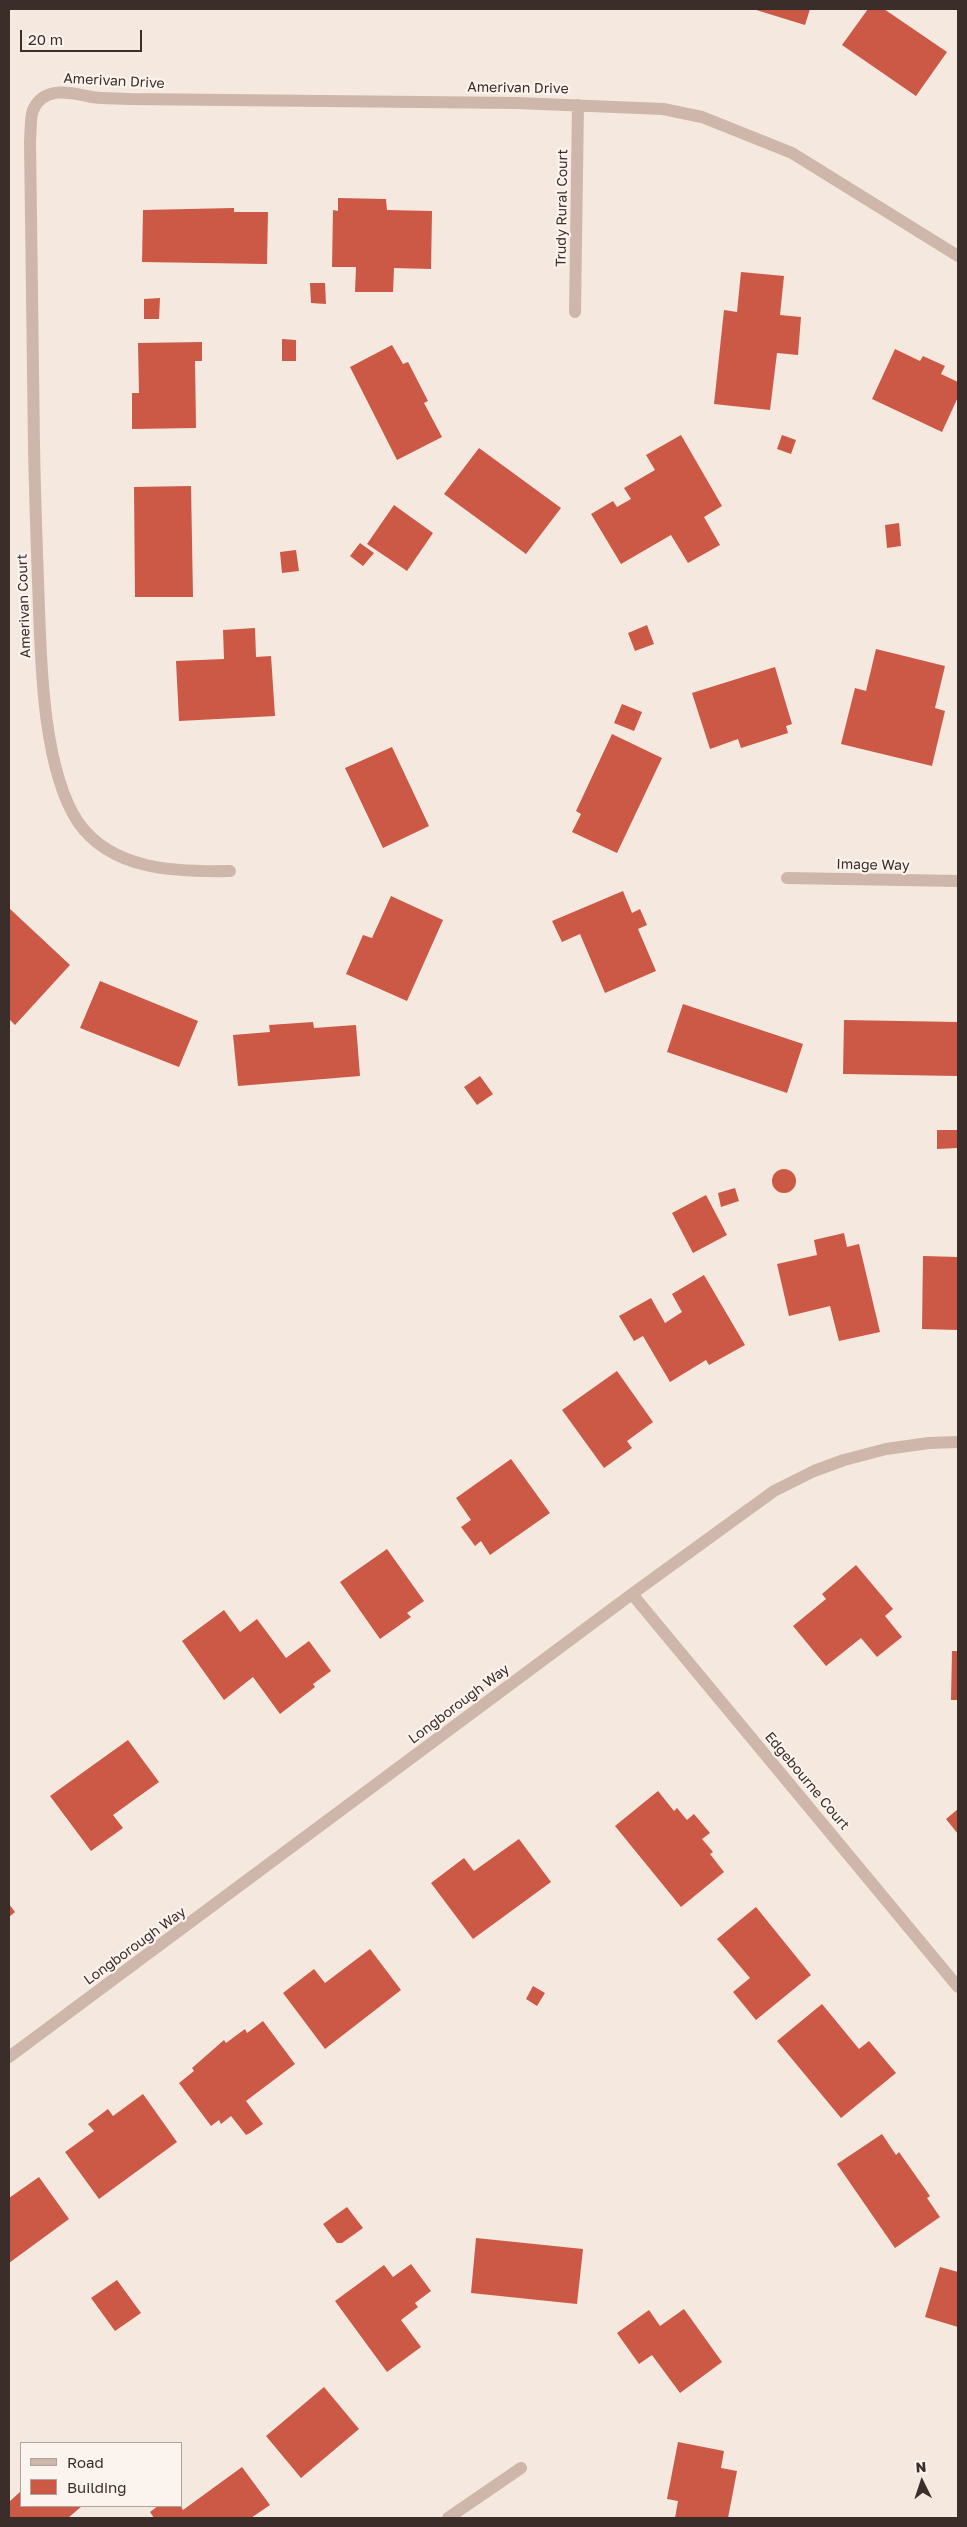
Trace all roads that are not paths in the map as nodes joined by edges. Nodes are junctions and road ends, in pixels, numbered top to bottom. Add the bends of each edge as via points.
1 (41, 98) joint
2 (578, 105) junction
3 (958, 256) edge
4 (575, 312) dead end
5 (230, 871) dead end
6 (787, 878) dead end
7 (958, 881) edge
8 (958, 1442) edge
9 (632, 1594) junction
10 (958, 1988) edge
11 (9, 2057) edge
12 (521, 2468) dead end
13 (448, 2518) edge

1 - 2 street, Amerivan Drive via 52,93 70,92 130,99
1 - 5 street, Amerivan Court via 33,111 30,141 36,536 42,691 57,770 66,799 79,823 107,851 123,859 170,871
2 - 3 street, Amerivan Drive via 663,109 702,117 792,152
2 - 4 street, Trudy Rural Court
6 - 7 street, Image Way
8 - 9 street, Longborough Way via 886,1449 814,1471 774,1491
9 - 10 street, Edgebourne Court
9 - 11 street, Longborough Way
12 - 13 street

